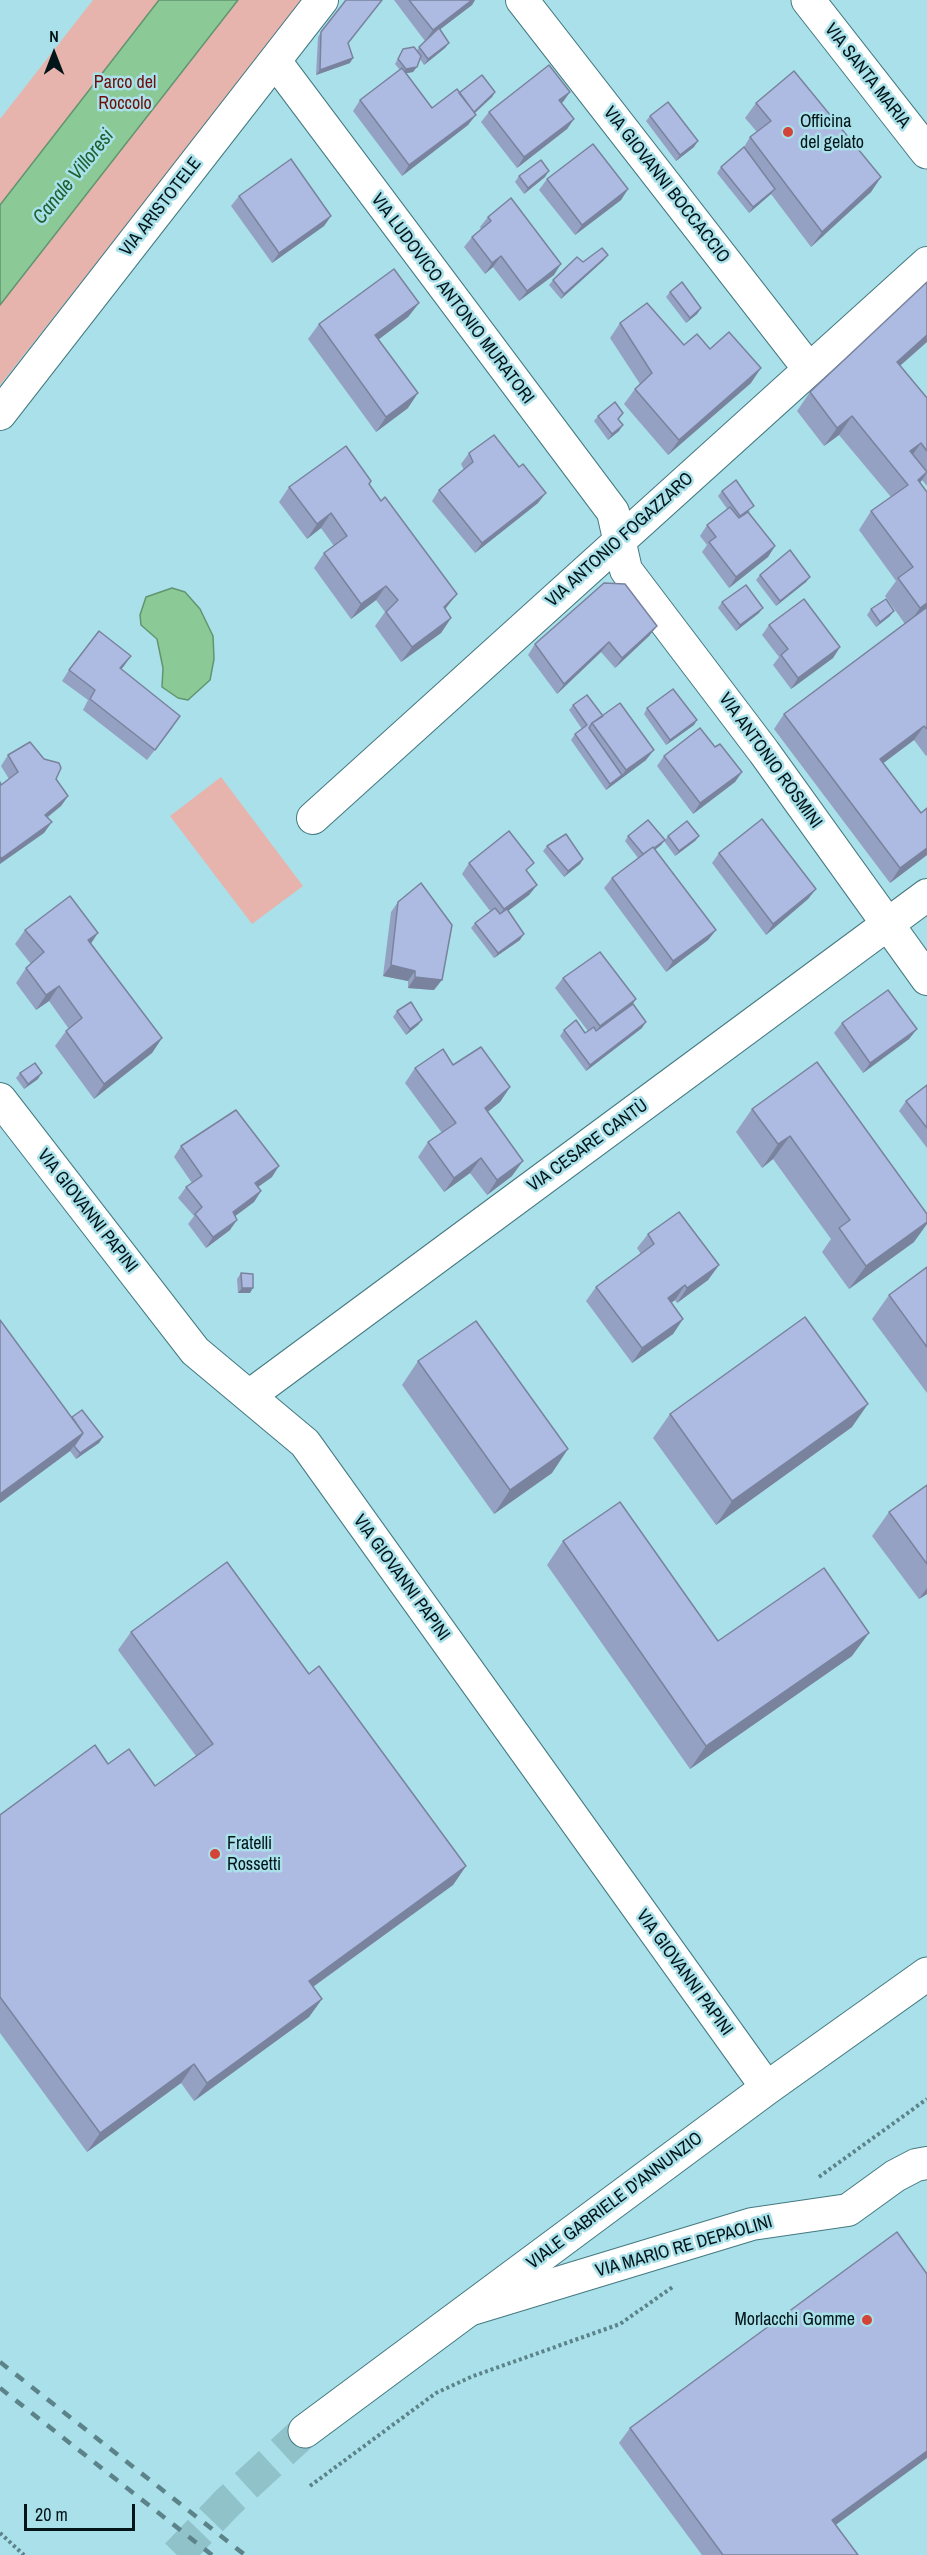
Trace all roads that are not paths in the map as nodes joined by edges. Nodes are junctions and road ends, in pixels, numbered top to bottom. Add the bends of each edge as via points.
1 (322, 0) edge
2 (522, 0) edge
3 (808, 0) edge
4 (275, 61) junction
5 (927, 152) edge
6 (927, 263) edge
7 (809, 369) junction
8 (0, 414) edge
9 (620, 541) junction
10 (313, 818) dead end
11 (927, 895) edge
12 (889, 924) junction
13 (927, 979) edge
14 (0, 1099) edge
15 (249, 1396) junction
16 (927, 1974) edge
17 (767, 2088) junction
18 (927, 2163) edge
19 (467, 2311) junction
20 (304, 2431) tunnel mouth

1 - 4 street, VIA ARISTOTELE
2 - 7 street, VIA GIOVANNI BOCCACCIO
3 - 5 main road, VIA SANTA MARIA
4 - 8 street, VIA ARISTOTELE
4 - 9 street, VIA LUDOVICO ANTONIO MURATORI via 612,512
6 - 7 street, VIA ANTONIO FOGAZZARO
7 - 9 street, VIA ANTONIO FOGAZZARO
9 - 10 street, VIA ANTONIO FOGAZZARO
9 - 12 street, VIA ANTONIO ROSMINI via 626,570
11 - 12 street, VIA CESARE CANTÙ
12 - 13 street, VIA ANTONIO ROSMINI
12 - 15 street, VIA CESARE CANTÙ
14 - 15 street, VIA GIOVANNI PAPINI via 195,1351
15 - 17 street, VIA GIOVANNI PAPINI via 304,1443
16 - 17 main road, VIALE GABRIELE D'ANNUNZIO
17 - 19 main road, VIALE GABRIELE D'ANNUNZIO
18 - 19 street, VIA MARIO RE DEPAOLINI via 895,2176 848,2210 752,2224
19 - 20 main road, VIALE GABRIELE D'ANNUNZIO

